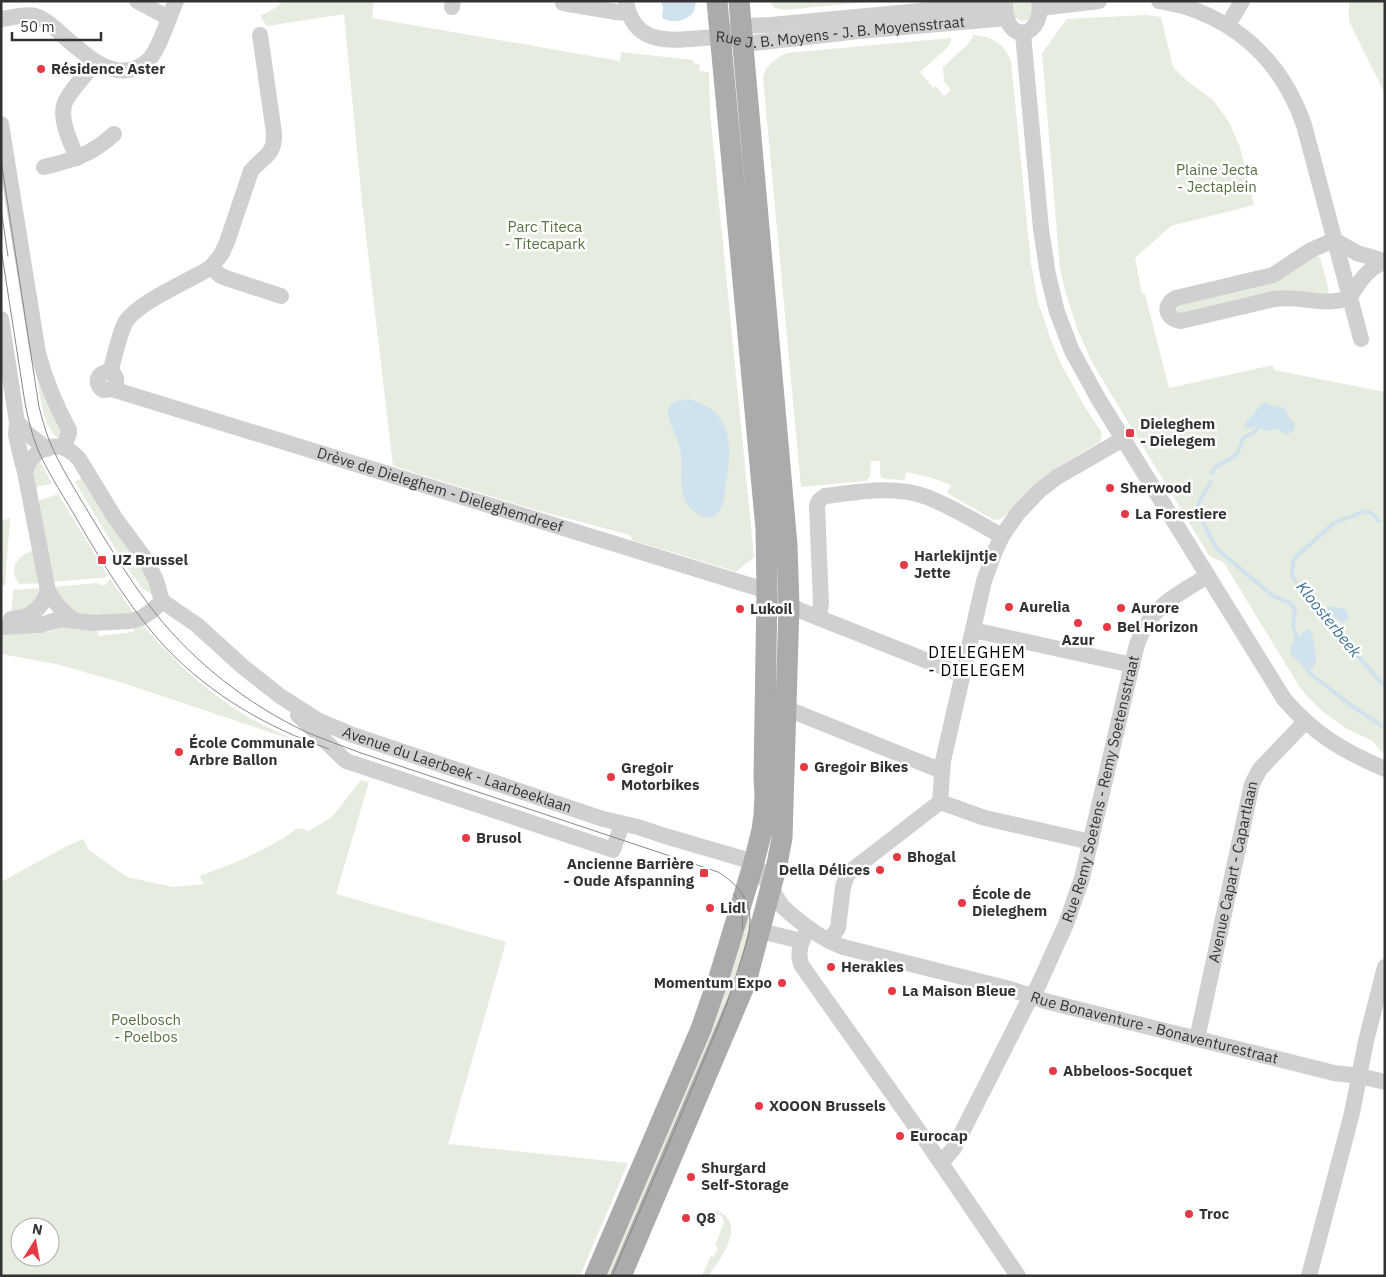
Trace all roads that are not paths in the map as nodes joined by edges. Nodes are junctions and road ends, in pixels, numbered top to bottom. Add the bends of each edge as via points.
1 (137, 1) edge
2 (176, 1) edge
3 (563, 1) edge
4 (717, 1) edge
5 (739, 1) edge
6 (1099, 1) edge
7 (1159, 1) edge
8 (1242, 1) edge
9 (1040, 4) edge
10 (627, 7) edge
11 (1006, 7) edge
12 (169, 18) junction
13 (1, 19) edge
14 (1228, 25) junction
15 (742, 34) junction
16 (1023, 34) junction
17 (260, 35) dead end
18 (721, 37) junction
19 (96, 62) junction
20 (1, 124) edge
21 (114, 134) dead end
22 (77, 158) junction
23 (44, 167) dead end
24 (1334, 240) junction
25 (1385, 261) edge
26 (211, 267) junction
27 (282, 296) dead end
28 (1349, 298) junction
29 (1, 319) edge
30 (1361, 339) dead end
31 (17, 422) junction
32 (1123, 439) junction
33 (64, 447) junction
34 (47, 448) junction
35 (25, 472) junction
36 (1002, 536) junction
37 (1208, 576) junction
38 (48, 591) junction
39 (767, 593) junction
40 (162, 601) junction
41 (788, 606) junction
42 (819, 618) junction
43 (1, 620) edge
44 (74, 620) junction
45 (1, 626) edge
46 (973, 630) junction
47 (1132, 665) junction
48 (963, 676) junction
49 (280, 696) junction
50 (785, 708) junction
51 (1304, 722) junction
52 (1385, 769) edge
53 (942, 771) junction
54 (940, 802) junction
55 (622, 824) junction
56 (1091, 842) junction
57 (754, 862) junction
58 (771, 889) junction
59 (760, 930) junction
60 (805, 935) junction
61 (829, 942) junction
62 (1385, 967) edge
63 (1032, 997) junction
64 (1197, 1039) junction
65 (1360, 1076) junction
66 (1385, 1082) edge
67 (941, 1163) junction
68 (595, 1276) edge
69 (621, 1276) edge
70 (1018, 1276) edge
71 (1309, 1276) edge

1 - 12 street
2 - 12 street
3 - 10 street via 616,12
4 - 18 main road
5 - 15 main road
6 - 9 street
7 - 14 street via 1184,6
8 - 14 street
9 - 16 street via 1037,22
10 - 18 street, Rue J. B. Moyens - J. B. Moyensstraat via 640,30 656,38 678,41
11 - 15 street, Rue J. B. Moyens - J. B. Moyensstraat via 859,32 754,43
11 - 16 street via 1009,24
12 - 19 street via 155,52 141,66 118,70
13 - 19 street via 31,15 40,18
14 - 24 street via 1266,57 1290,92 1304,125
15 - 18 street, Rue J. B. Moyens - J. B. Moyensstraat
15 - 41 main road via 788,545
16 - 32 street via 1041,229 1052,296 1072,350
17 - 26 street via 274,133 273,147 251,171 221,256
18 - 39 main road via 765,520
19 - 22 street via 64,105 65,125
20 - 33 street via 41,366 70,433
21 - 22 street via 98,148
22 - 23 street
24 - 25 street via 1357,254
24 - 28 street
24 - 28 street via 1311,250 1273,275 1173,299 1168,313 1181,321 1274,299 1327,302
25 - 28 street via 1363,276
26 - 27 street via 226,278
26 - 39 street, Drève de Dieleghem - Dieleghemdreef via 130,316 122,330 110,372 116,378 112,389
28 - 30 street
29 - 31 street
31 - 34 street
31 - 35 street via 16,435
32 - 36 street via 1048,484 1018,513
32 - 37 street
33 - 34 street
33 - 40 street via 79,459 115,518 142,554 152,571
34 - 35 street via 31,459
35 - 38 street
36 - 42 street via 938,502 914,494 876,491 822,498 817,507
36 - 46 street via 989,567
37 - 47 street, Rue Remy Soetens - Remy Soetensstraat via 1172,597 1153,615 1138,642
37 - 51 street via 1284,699
38 - 43 street via 44,602 32,614
38 - 44 street via 58,606
39 - 41 street, Drève de Dieleghem - Dieleghemdreef
39 - 57 main road via 764,815
40 - 44 street via 136,620 101,623
40 - 49 street, Avenue du Laerbeek - Laarbeeklaan via 197,625
41 - 42 street, Drève de Dieleghem - Dieleghemdreef
41 - 50 main road
42 - 48 street, Drève de Dieleghem - Dieleghemdreef
44 - 45 street
46 - 47 street
46 - 48 street
47 - 56 street, Rue Remy Soetens - Remy Soetensstraat
48 - 53 street
49 - 55 street, Avenue du Laerbeek - Laarbeeklaan via 350,734
49 - 55 street, Avenue du Laerbeek - Laarbeeklaan via 346,761 613,850
50 - 53 street
50 - 58 main road via 782,838
51 - 52 street via 1334,744
51 - 64 street, Avenue Capart - Capartlaan via 1260,769 1252,784
53 - 54 street
54 - 56 street via 985,818
54 - 61 street via 847,875 838,928
55 - 57 street, Avenue du Laerbeek - Laarbeeklaan
56 - 63 street, Rue Remy Soetens - Remy Soetensstraat via 1066,924
57 - 58 street
57 - 68 main road via 701,1029
58 - 59 main road
58 - 60 street, Rue Bonaventure - Bonaventurestraat
59 - 60 street
59 - 69 main road via 746,982
60 - 61 street, Rue Bonaventure - Bonaventurestraat
60 - 67 street via 800,958 802,966
61 - 63 street, Rue Bonaventure - Bonaventurestraat
62 - 65 street
63 - 64 street, Rue Bonaventure - Bonaventurestraat
63 - 67 street, Rue Remy Soetens - Remy Soetensstraat via 954,1148
64 - 65 street, Rue Bonaventure - Bonaventurestraat
65 - 66 street, Rue Bonaventure - Bonaventurestraat
65 - 71 street
67 - 70 street

